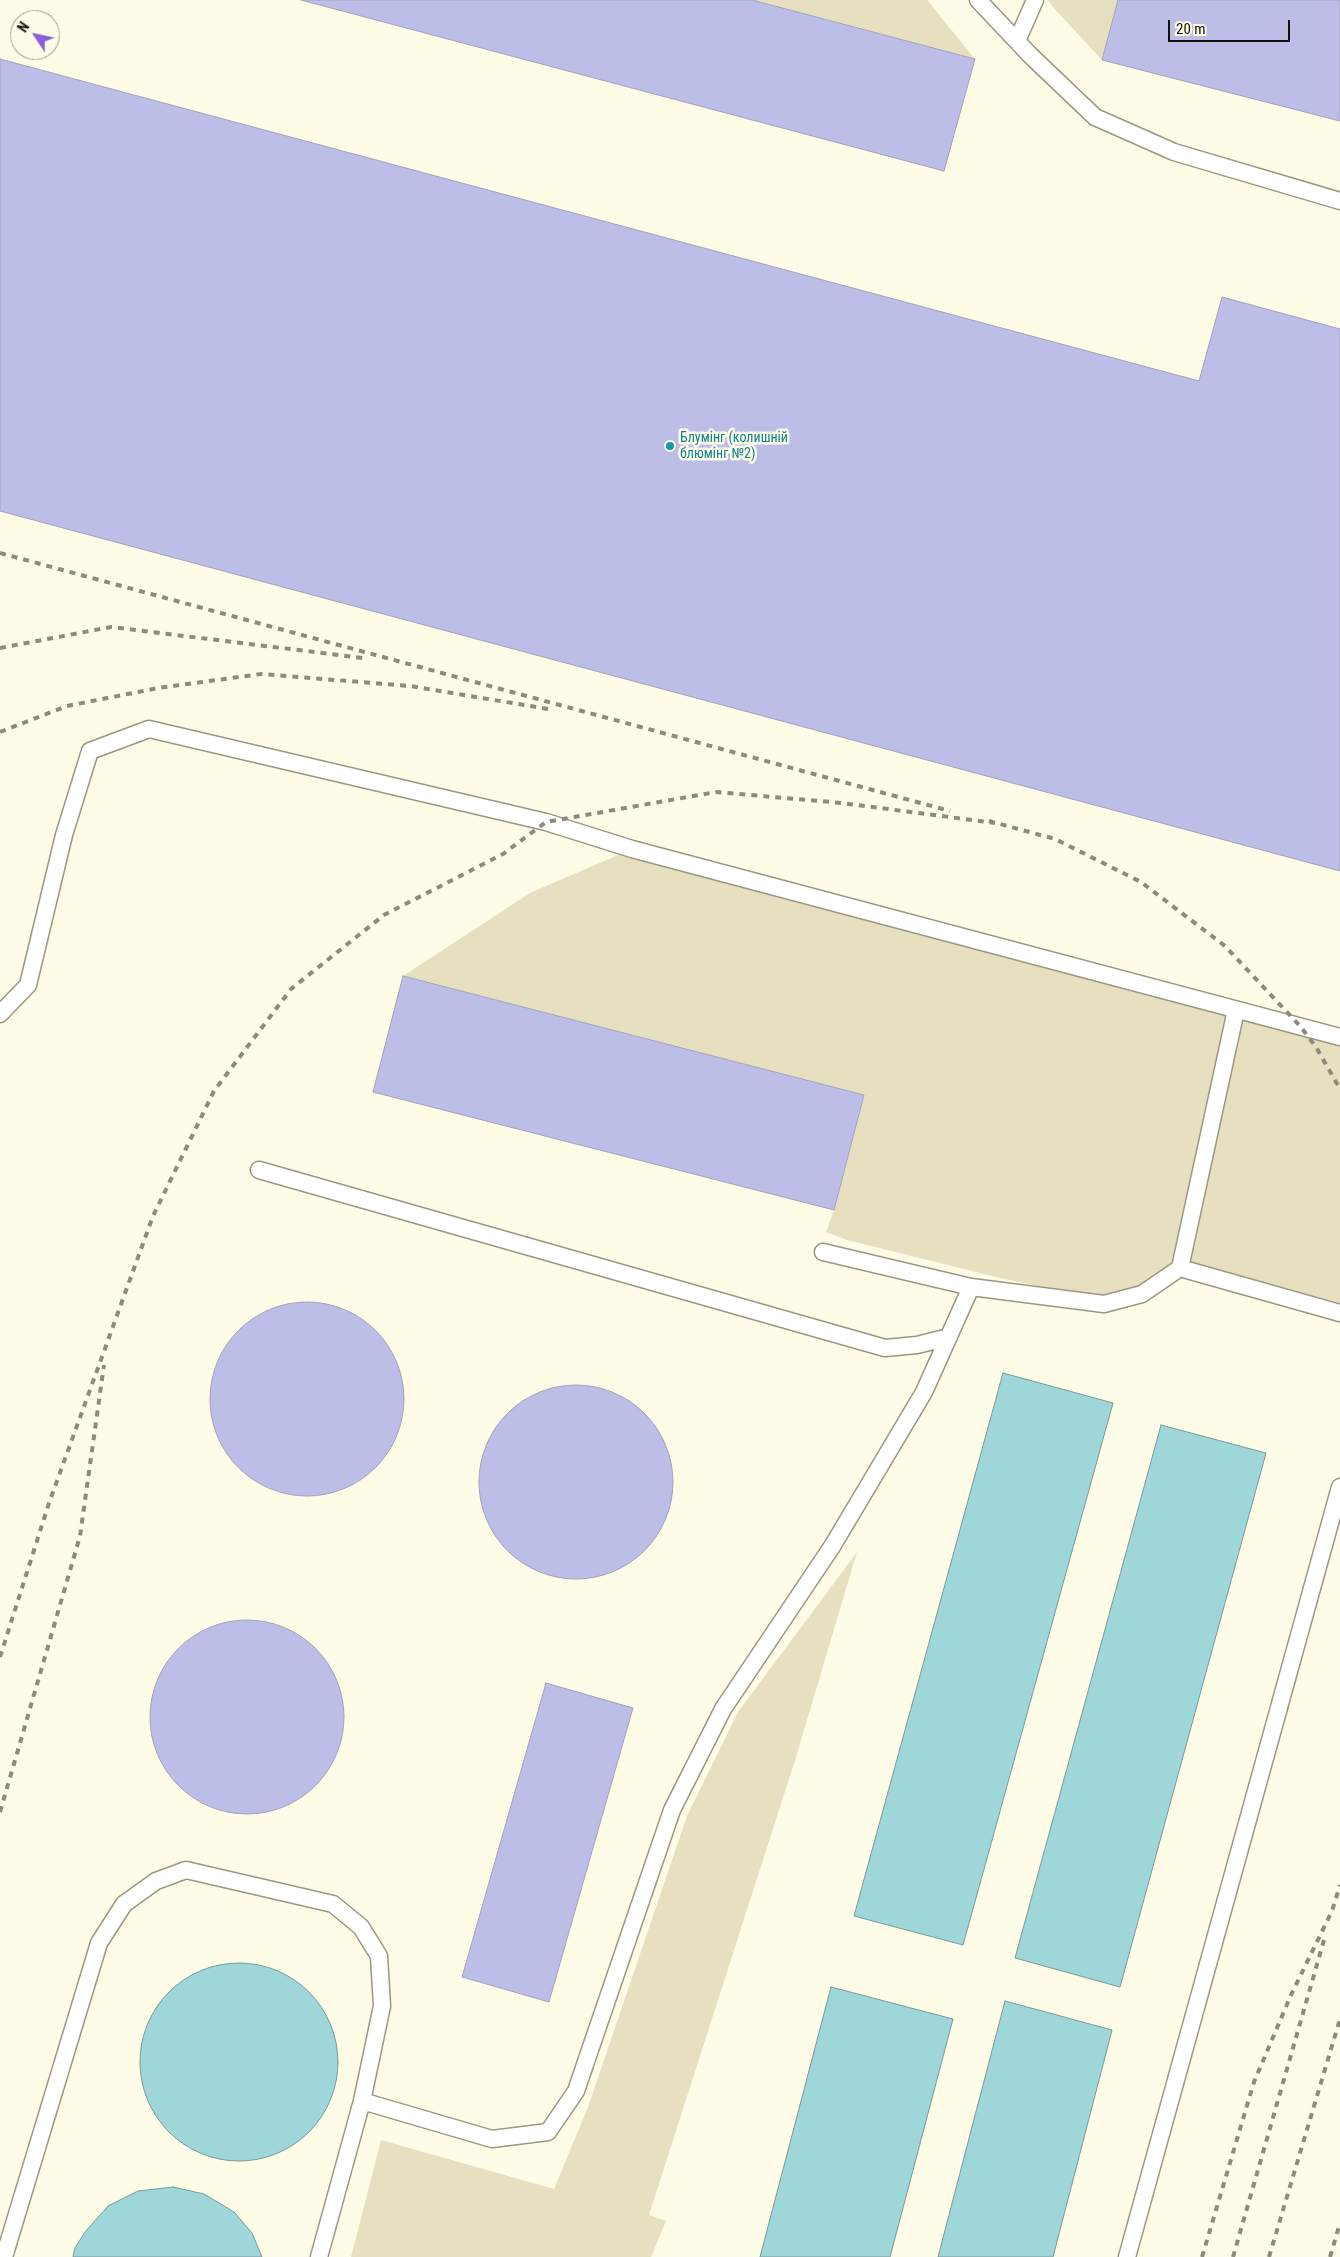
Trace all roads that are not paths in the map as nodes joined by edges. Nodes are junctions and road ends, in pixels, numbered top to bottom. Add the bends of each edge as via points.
1 (978, 0) edge
2 (1035, 0) edge
3 (1016, 41) junction
4 (1340, 201) edge
5 (1236, 1010) junction
6 (0, 1014) edge
7 (1340, 1037) edge
8 (259, 1170) dead end
9 (823, 1252) dead end
10 (1180, 1268) junction
11 (971, 1287) junction
12 (1340, 1312) edge
13 (949, 1337) junction
14 (1340, 1488) edge
15 (362, 2102) junction
16 (4, 2257) edge
17 (319, 2257) edge
18 (1126, 2257) edge

1 - 3 lane
2 - 3 lane
3 - 4 lane via 1095,117 1174,152
5 - 6 lane via 632,849 546,822 149,729 90,752 64,835 28,984
5 - 7 lane
5 - 10 lane
8 - 13 lane via 885,1348
9 - 11 lane
10 - 11 lane via 1142,1294 1104,1304
10 - 12 lane
11 - 13 lane
13 - 15 lane via 924,1392 833,1546 714,1726 672,1810 576,2091 548,2132 492,2138
14 - 18 lane
15 - 16 lane via 382,2006 379,1956 361,1927 333,1904 186,1870 156,1881 124,1904 99,1943
15 - 17 lane

